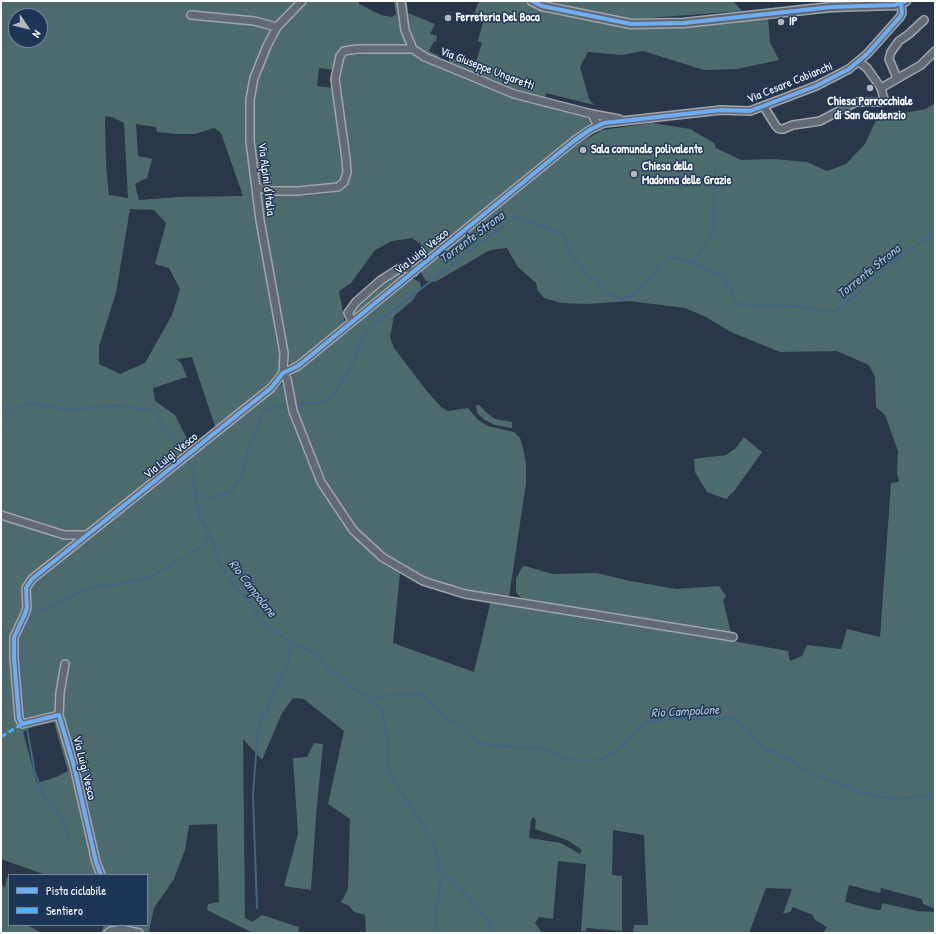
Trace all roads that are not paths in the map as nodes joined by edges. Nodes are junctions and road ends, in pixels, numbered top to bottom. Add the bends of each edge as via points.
1 (302, 1) edge
2 (401, 1) edge
3 (532, 1) edge
4 (904, 2) edge
5 (838, 4) edge
6 (191, 14) dead end
7 (924, 20) dead end
8 (277, 27) junction
9 (890, 30) junction
10 (899, 41) junction
11 (413, 49) junction
12 (935, 51) edge
13 (859, 62) junction
14 (898, 78) junction
15 (881, 88) junction
16 (764, 107) junction
17 (592, 114) junction
18 (631, 121) junction
19 (598, 126) junction
20 (256, 187) junction
21 (414, 272) junction
22 (352, 321) junction
23 (283, 374) junction
24 (1, 516) edge
25 (85, 535) junction
26 (733, 637) dead end
27 (65, 664) dead end
28 (59, 715) junction
29 (101, 874) edge
30 (108, 933) edge
31 (139, 933) edge

1 - 8 street, Via Alpini d'Italia
2 - 11 street via 405,30
3 - 5 main road via 542,6 630,24 684,23
4 - 5 main road via 878,5
4 - 9 street, Via Cesare Cobianchi via 902,13
6 - 8 street via 254,21
7 - 10 street
8 - 20 street, Via Alpini d'Italia via 254,78 250,100 250,141
9 - 10 street
9 - 13 street, Via Cesare Cobianchi
10 - 14 street via 889,59
11 - 17 street, Via Giuseppe Ungaretti via 425,57 514,94
11 - 20 street via 358,49 344,51 340,56 335,79 346,159 347,172 344,182 338,187 298,191 271,191
12 - 14 street via 921,65
13 - 15 street via 867,68
13 - 16 street, Via Cesare Cobianchi via 832,79
14 - 15 street
15 - 16 street via 884,99 881,102 856,102 820,121 783,129 776,126
16 - 18 street, Via Cesare Cobianchi via 750,111 721,110
17 - 18 street, Via Cesare Cobianchi
17 - 19 street
18 - 19 street, Via Cesare Cobianchi
19 - 21 street, Via Luigi Vesco via 575,140
20 - 23 street, Via Alpini d'Italia via 284,354
21 - 22 street, Via Luigi Vesco
21 - 22 street via 408,268 400,268 381,280 356,302 348,313
22 - 23 street, Via Luigi Vesco via 298,366
23 - 25 street, Via Luigi Vesco via 271,388 195,450 97,529
23 - 26 street via 287,379 293,412 321,482 353,530 382,557 423,581 465,594
24 - 25 street via 64,535
25 - 28 street, Via Luigi Vesco via 72,549 32,579 26,588 26,608 22,622 14,637 19,718 26,723
27 - 28 street
28 - 29 street, Via Luigi Vesco
30 - 31 street via 121,928

